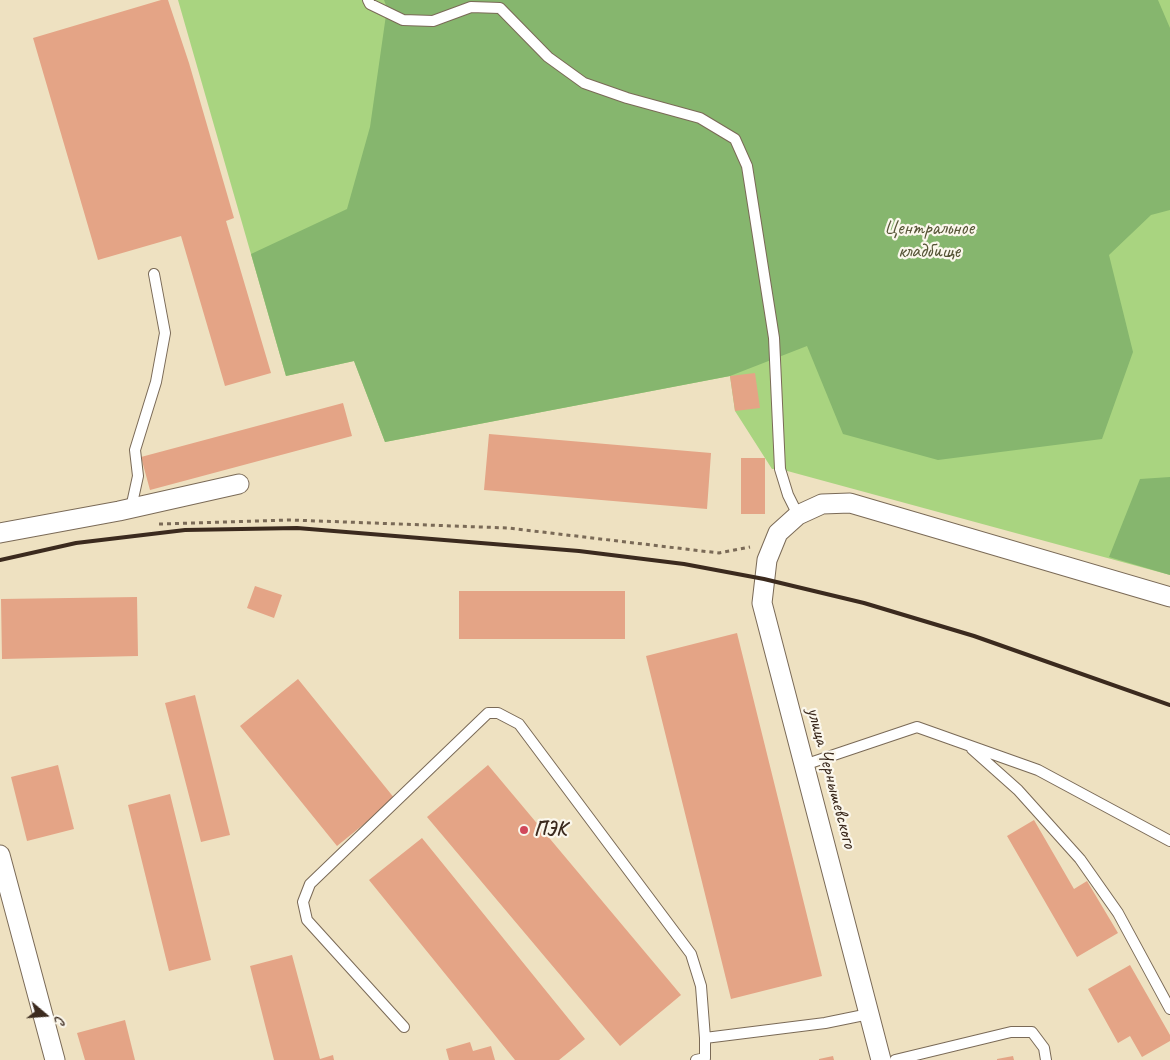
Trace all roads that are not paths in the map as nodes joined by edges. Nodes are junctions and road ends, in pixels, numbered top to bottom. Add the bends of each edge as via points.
1 (368, 0) edge
2 (154, 274) dead end
3 (239, 484) dead end
4 (131, 508) junction
5 (798, 514) junction
6 (0, 534) edge
7 (1170, 597) edge
8 (968, 745) junction
9 (804, 765) junction
10 (1170, 841) edge
11 (0, 855) edge
12 (1170, 1008) edge
13 (869, 1014) junction
14 (404, 1027) dead end
15 (704, 1038) junction
16 (703, 1059) edge
17 (55, 1060) edge
18 (881, 1060) edge
19 (895, 1060) edge
20 (1046, 1060) edge

1 - 5 lane via 402,20 433,20 471,7 500,8 548,57 584,83 700,118 735,139 746,166 774,338 780,469
2 - 4 lane via 165,333 156,382 136,450 138,476
3 - 4 street
4 - 6 street
5 - 7 street via 822,504 850,503
5 - 9 street, улица Чернышевского via 778,533 767,560 762,603
8 - 9 lane via 917,727
8 - 10 lane via 1038,770
8 - 12 lane via 1018,790 1080,859 1118,913
9 - 13 street, улица Чернышевского
11 - 17 street
13 - 15 lane via 825,1023
13 - 18 street, улица Чернышевского
14 - 15 lane via 307,920 303,902 310,884 488,713 498,713 519,724 691,954 701,986
15 - 16 lane
19 - 20 lane via 1011,1032 1032,1032 1044,1048

